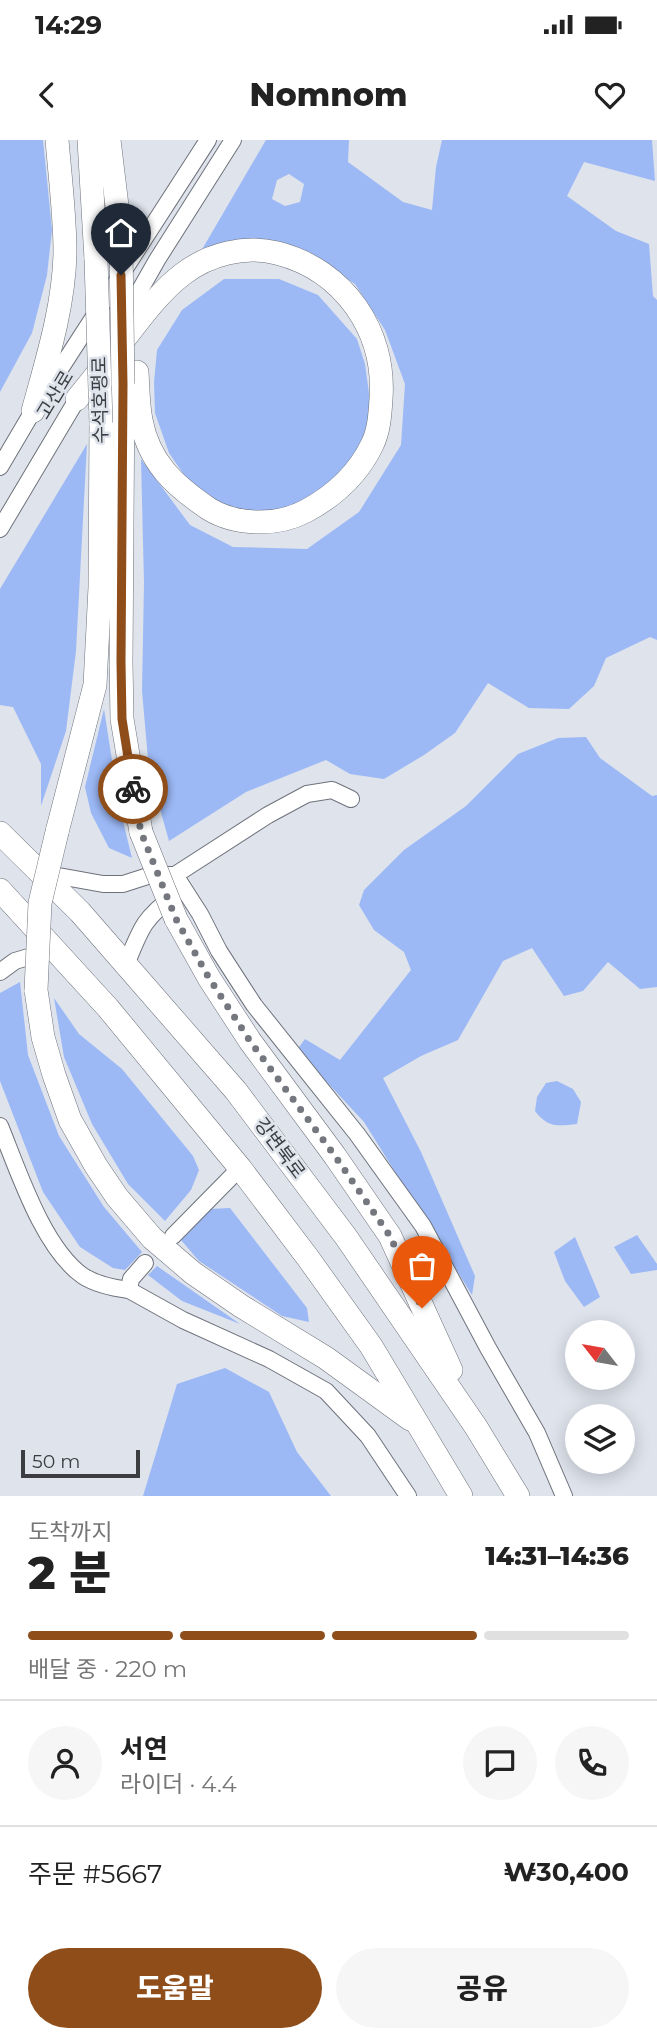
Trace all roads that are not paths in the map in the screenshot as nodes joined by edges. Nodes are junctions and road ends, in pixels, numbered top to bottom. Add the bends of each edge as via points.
1 (57, 140) edge
2 (89, 140) edge
3 (109, 140) edge
4 (208, 140) edge
5 (233, 140) edge
6 (130, 378) junction
7 (77, 399) junction
8 (33, 411) junction
9 (0, 467) edge
10 (0, 529) edge
11 (351, 799) dead end
12 (0, 833) edge
13 (41, 873) junction
14 (179, 882) junction
15 (0, 890) edge
16 (56, 948) junction
17 (126, 965) junction
18 (0, 972) edge
19 (0, 1126) edge
20 (240, 1168) junction
21 (173, 1236) dead end
22 (145, 1263) dead end
23 (129, 1290) junction
24 (419, 1426) junction
25 (476, 1427) junction
26 (408, 1496) edge
27 (461, 1496) edge
28 (518, 1496) edge
29 (564, 1496) edge

1 - 8 highway via 65,254 54,331
2 - 24 highway, 수석호평로, bridge via 102,424 95,685 40,903 36,990 43,1037 70,1120 96,1166 152,1238 241,1307 326,1358
3 - 6 highway, 수석호평로, bridge
4 - 8 street, 고산로
5 - 7 street, 고산로
6 - 7 highway via 149,446 169,478 214,512 251,522 276,522 321,503 355,472 372,445 380,420 380,363 374,338 355,304 324,274 292,257 264,250 237,250 213,257 183,274 150,306
6 - 25 highway, 수석호평로, bridge via 122,719 141,832 176,919 209,978 390,1236
7 - 10 street, 고산로
8 - 9 street, 고산로
11 - 14 street via 332,790 307,794 268,815
12 - 13 highway, 강변북로
13 - 14 street via 103,884 123,884 150,875
13 - 17 highway, 강변북로
14 - 17 street via 140,929
14 - 29 street via 254,1005 423,1226 537,1433
15 - 16 highway
16 - 18 street via 15,961
16 - 20 highway
17 - 25 highway, 강변북로 via 257,1118 346,1237
19 - 23 street via 59,1253 83,1276 107,1287
20 - 21 street
20 - 24 highway via 371,1346
22 - 23 street via 131,1279
23 - 26 street via 326,1391 368,1436
24 - 27 highway
25 - 28 highway, 강변북로

